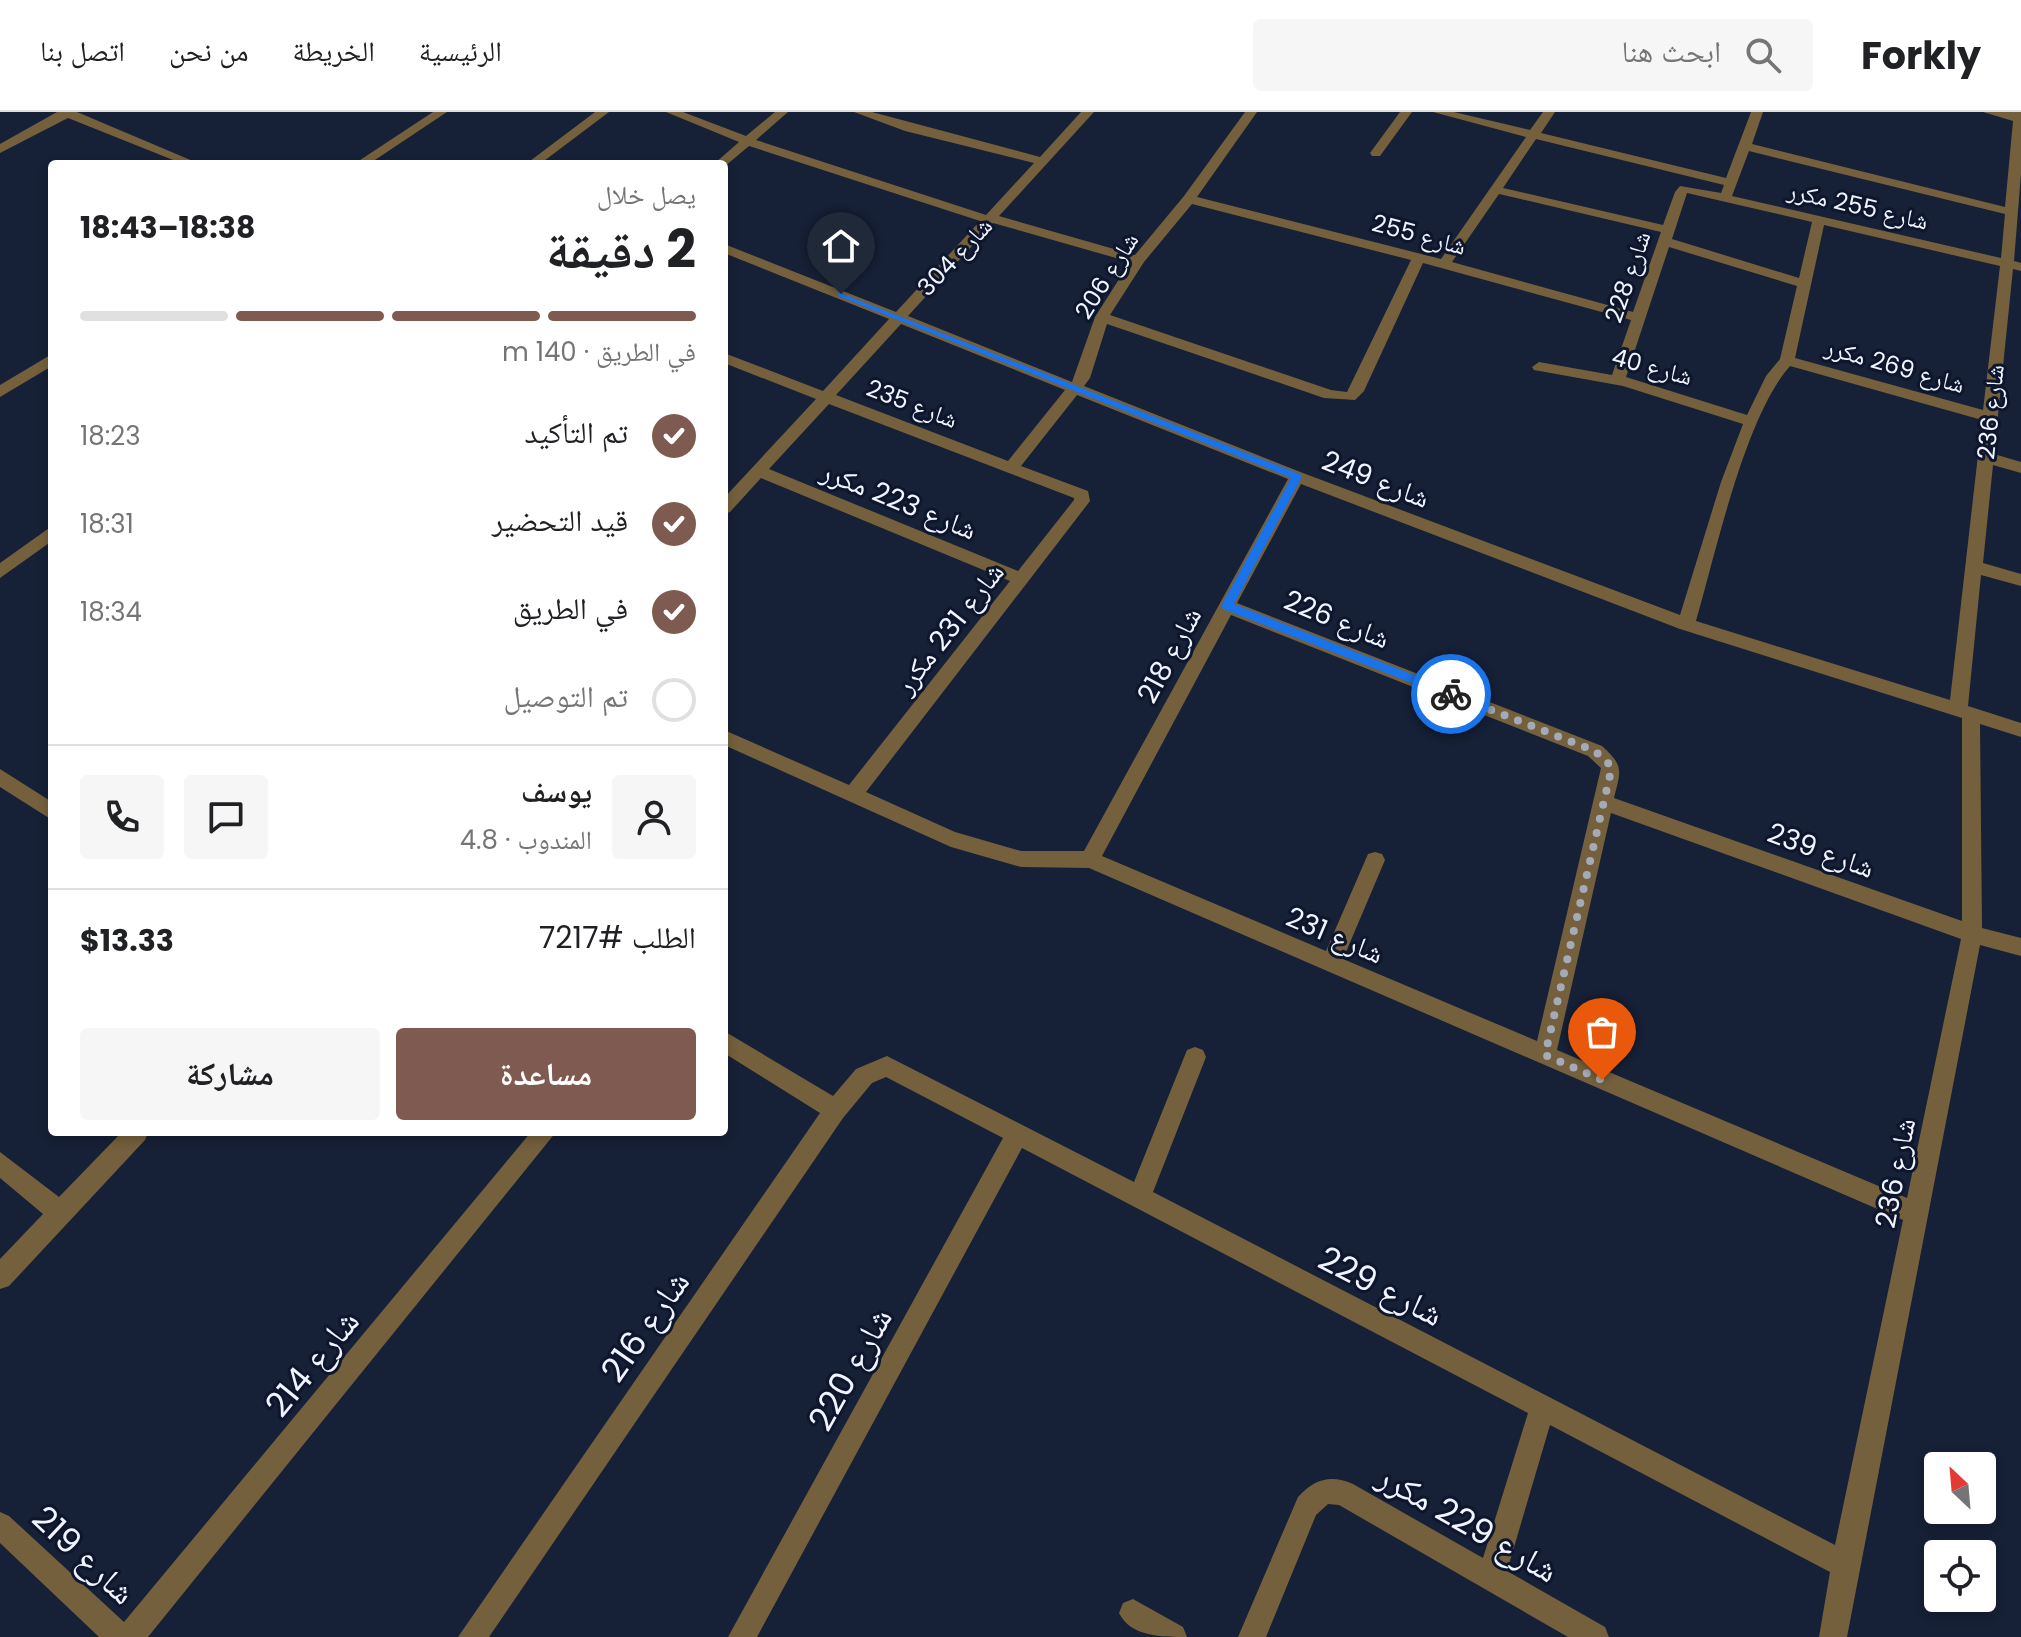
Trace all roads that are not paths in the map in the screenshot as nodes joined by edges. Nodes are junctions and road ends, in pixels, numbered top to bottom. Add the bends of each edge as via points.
1 (441, 112) edge
2 (603, 112) edge
3 (672, 112) edge
4 (782, 112) edge
5 (860, 112) edge
6 (1088, 112) edge
7 (1251, 112) edge
8 (1406, 112) edge
9 (1439, 112) edge
10 (1549, 112) edge
11 (1757, 112) edge
12 (1989, 112) edge
13 (67, 113) edge
14 (2020, 117) edge
15 (1536, 136) junction
16 (747, 141) junction
17 (1745, 146) junction
18 (0, 149) edge
19 (1376, 153) dead end
20 (184, 160) edge
21 (366, 160) edge
22 (537, 160) edge
23 (725, 160) edge
24 (1043, 161) junction
25 (1731, 183) junction
26 (1685, 189) joint
27 (1496, 190) junction
28 (1726, 198) junction
29 (1189, 199) junction
30 (2011, 212) junction
31 (990, 219) junction
32 (1819, 219) junction
33 (1666, 236) junction
34 (728, 250) edge
35 (1419, 257) junction
36 (1138, 260) junction
37 (1444, 264) junction
38 (2014, 265) edge
39 (1805, 284) junction
40 (900, 316) junction
41 (1102, 317) junction
42 (1636, 317) junction
43 (728, 360) edge
44 (1787, 360) junction
45 (48, 362) edge
46 (1539, 367) dead end
47 (1617, 381) junction
48 (1075, 389) junction
49 (0, 392) edge
50 (827, 397) junction
51 (1991, 417) junction
52 (1750, 421) junction
53 (1986, 457) junction
54 (1011, 467) junction
55 (2021, 468) edge
56 (759, 471) junction
57 (1297, 477) junction
58 (1082, 495) joint
59 (728, 504) edge
60 (48, 535) edge
61 (1974, 567) junction
62 (0, 572) edge
63 (1020, 578) junction
64 (2021, 580) edge
65 (1227, 606) junction
66 (1686, 624) junction
67 (1964, 714) junction
68 (2021, 730) edge
69 (728, 739) edge
70 (0, 777) edge
71 (854, 793) junction
72 (1603, 802) junction
73 (48, 804) edge
74 (1090, 860) junction
75 (1375, 860) dead end
76 (1972, 934) junction
77 (2021, 947) edge
78 (1331, 963) junction
79 (728, 1043) edge
80 (1545, 1055) junction
81 (1195, 1057) dead end
82 (887, 1066) joint
83 (835, 1110) junction
84 (1018, 1134) junction
85 (133, 1136) edge
86 (542, 1136) edge
87 (0, 1163) edge
88 (1139, 1199) junction
89 (60, 1213) junction
90 (1918, 1215) junction
91 (0, 1277) edge
92 (1542, 1408) junction
93 (0, 1525) edge
94 (1845, 1565) junction
95 (1491, 1578) junction
96 (1133, 1613) dead end
97 (119, 1637) edge
98 (130, 1637) edge
99 (472, 1637) edge
100 (742, 1637) edge
101 (1173, 1637) edge
102 (1252, 1637) edge
103 (1595, 1637) edge
104 (1833, 1637) edge

1 - 21 street
2 - 22 street
3 - 16 street
4 - 16 street
5 - 24 street
6 - 24 street, شارع 304
7 - 29 street, شارع 206
8 - 19 street
9 - 15 street
10 - 15 street
11 - 17 street
12 - 14 street
13 - 18 street
13 - 20 street
14 - 30 street, شارع 236
15 - 25 street
15 - 27 street
16 - 23 street
16 - 31 street
17 - 25 street
17 - 30 street
24 - 31 street, شارع 304
25 - 28 street
26 - 28 street, شارع 255 مكرر
26 - 33 street, شارع 228
27 - 33 street
27 - 37 street
28 - 32 street, شارع 255 مكرر
29 - 35 street, شارع 255
29 - 36 street, شارع 206
30 - 38 street, شارع 236
31 - 36 street
31 - 40 street, شارع 304
32 - 38 street, شارع 255 مكرر
32 - 39 street
33 - 39 street
33 - 42 street, شارع 228
34 - 40 street, شارع 249
35 - 37 street, شارع 255
35 - 41 street via 1350,397 1329,395
36 - 41 street, شارع 206
37 - 42 street, شارع 255
38 - 51 street, شارع 236
39 - 44 street
40 - 48 street, شارع 249
40 - 50 street, شارع 304
41 - 48 street, شارع 206
42 - 47 street, شارع 228
43 - 50 street, شارع 235
44 - 51 street, شارع 269 مكرر
44 - 52 street via 1778,367
45 - 49 street
46 - 47 street, شارع 40
47 - 52 street, شارع 40
48 - 54 street, شارع 206
48 - 57 street, شارع 249
50 - 54 street, شارع 235
50 - 56 street, شارع 304
51 - 53 street, شارع 236
52 - 66 street
53 - 55 street
53 - 61 street, شارع 236
54 - 58 street, شارع 235
56 - 59 street, شارع 304
56 - 63 street, شارع 223 مكرر
57 - 65 street, شارع 218
57 - 66 street, شارع 249
58 - 63 street, شارع 231 مكرر
60 - 62 street
61 - 64 street
61 - 67 street, شارع 236
63 - 71 street, شارع 231 مكرر
65 - 72 street, شارع 226 via 1595,751 1611,771
65 - 74 street, شارع 218
66 - 67 street, شارع 249
67 - 68 street, شارع 249
67 - 76 street, شارع 236
69 - 71 street, شارع 231
70 - 73 street
71 - 74 street, شارع 231 via 990,852 1021,859
72 - 76 street, شارع 239
72 - 80 street
74 - 78 street, شارع 231
75 - 78 street
76 - 77 street, شارع 239
76 - 90 street, شارع 236
78 - 80 street, شارع 231
79 - 83 street
80 - 90 street, شارع 231
81 - 88 street
82 - 83 street, شارع 216 via 864,1076
82 - 84 street, شارع 229
83 - 99 street, شارع 216
84 - 88 street, شارع 229
84 - 100 street, شارع 220
85 - 89 street
86 - 98 street, شارع 214
87 - 89 street
88 - 92 street, شارع 229
89 - 91 street
90 - 94 street, شارع 236
92 - 94 street, شارع 229
92 - 95 street
93 - 97 street, شارع 219
94 - 104 street, شارع 236
95 - 102 street, شارع 229 مكرر via 1330,1489 1307,1506
95 - 103 street, شارع 229 مكرر
96 - 101 street

